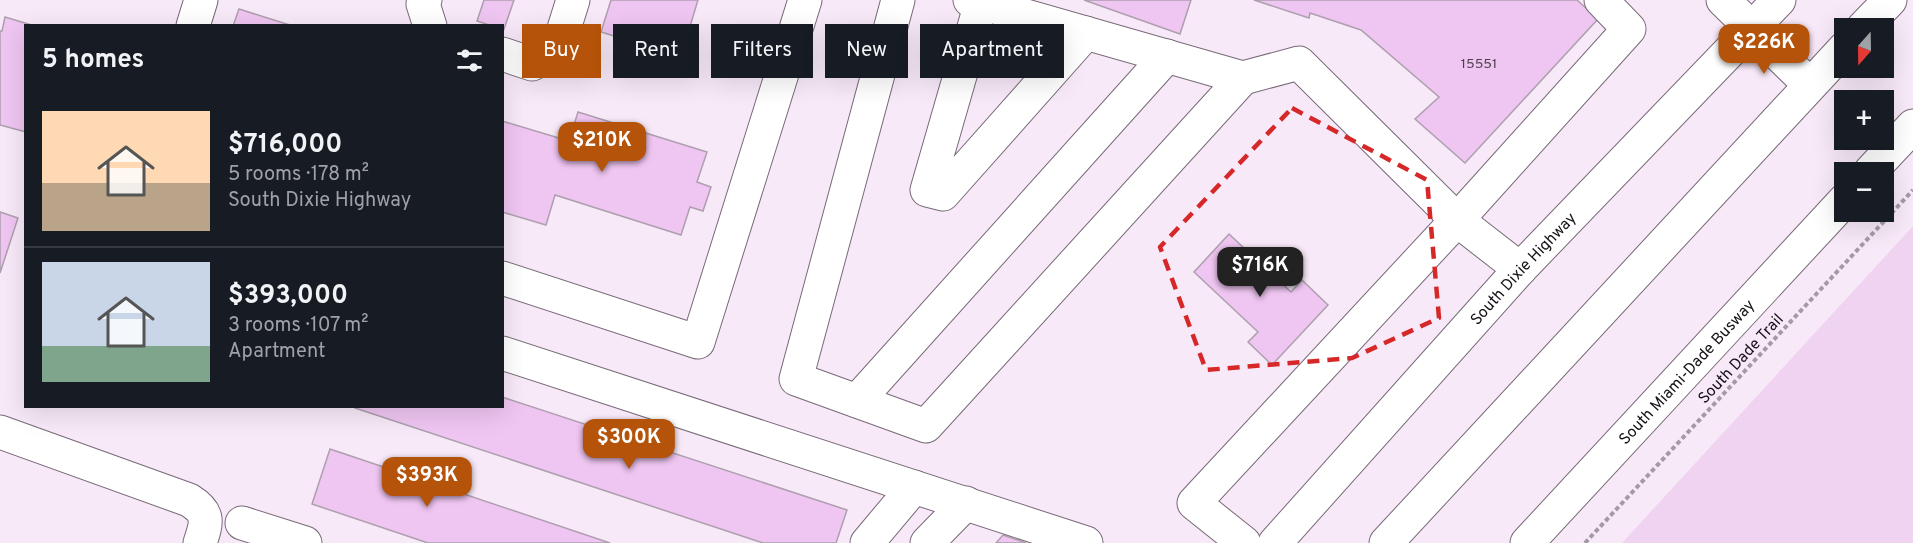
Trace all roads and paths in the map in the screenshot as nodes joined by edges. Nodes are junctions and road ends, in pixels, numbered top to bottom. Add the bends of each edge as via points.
1 (201, 0) edge
2 (425, 0) edge
3 (573, 0) edge
4 (805, 0) edge
5 (898, 0) edge
6 (1602, 0) edge
7 (1723, 0) edge
8 (1779, 0) edge
9 (1890, 0) edge
10 (975, 2) edge
11 (1017, 7) edge
12 (1873, 18) edge
13 (194, 24) edge
14 (429, 24) edge
15 (1753, 28) junction
16 (1086, 33) junction
17 (504, 55) edge
18 (1167, 56) junction
19 (1834, 60) edge
20 (1243, 78) junction
21 (1810, 85) junction
22 (1913, 126) edge
23 (1879, 162) edge
24 (1913, 190) edge
25 (1834, 212) edge
26 (1457, 220) junction
27 (1520, 269) junction
28 (504, 279) edge
29 (504, 354) edge
30 (857, 401) junction
31 (0, 432) edge
32 (914, 487) junction
33 (966, 503) junction
34 (242, 523) dead end
35 (200, 543) edge
36 (305, 543) edge
37 (867, 543) edge
38 (927, 543) edge
39 (1086, 543) edge
40 (1244, 543) edge
41 (1275, 543) edge
42 (1386, 543) edge
43 (1527, 543) edge
44 (1585, 543) edge

1 - 13 main road
2 - 14 main road
3 - 17 main road via 557,51 532,64
4 - 28 main road via 698,342
5 - 30 main road via 796,379
6 - 26 main road via 1629,29
7 - 15 main road
8 - 15 main road, South Dixie Highway
9 - 12 main road
10 - 11 main road
10 - 16 main road via 927,190 943,194
11 - 16 main road
15 - 21 main road
15 - 27 main road, South Dixie Highway
16 - 18 main road
18 - 20 main road
18 - 30 main road
19 - 21 main road
20 - 26 main road via 1299,63
20 - 30 main road via 926,426
21 - 42 main road
22 - 23 main road
24 - 44 path, South Dade Trail
25 - 43 main road, South Miami-Dade Busway
26 - 27 main road
26 - 40 main road via 1194,503
27 - 41 main road, South Dixie Highway
29 - 32 main road
31 - 35 main road via 189,500 204,512 206,519
32 - 33 main road
32 - 37 main road
33 - 38 main road
33 - 39 main road
34 - 36 main road

